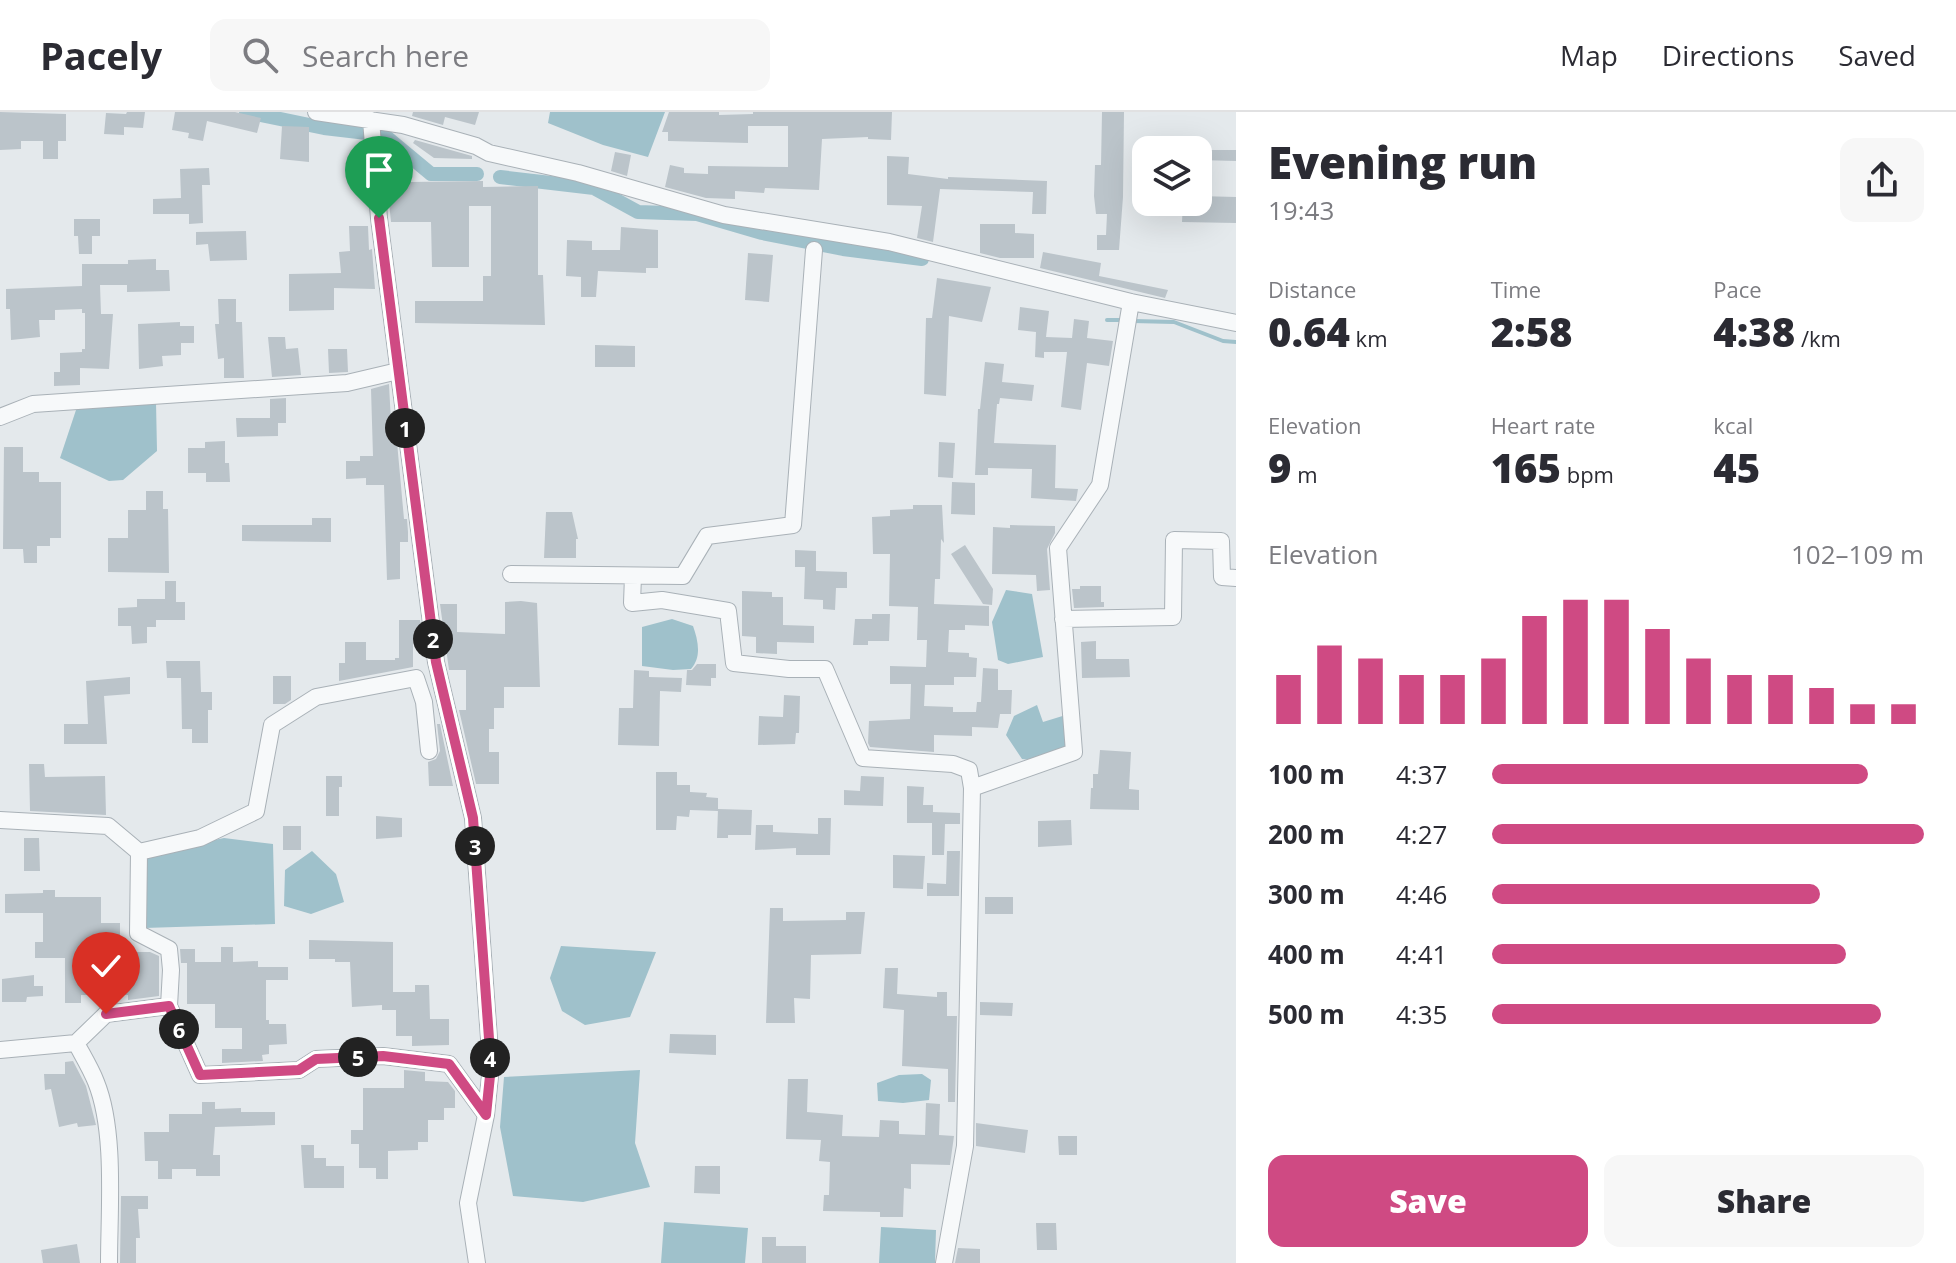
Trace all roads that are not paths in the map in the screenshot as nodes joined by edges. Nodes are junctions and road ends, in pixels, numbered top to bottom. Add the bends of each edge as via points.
1 (316, 112) edge
2 (406, 119) edge
3 (371, 120) junction
4 (814, 250) dead end
5 (1130, 308) junction
6 (1236, 323) edge
7 (398, 371) junction
8 (0, 417) edge
9 (511, 574) dead end
10 (633, 576) junction
11 (1236, 578) edge
12 (1063, 619) junction
13 (429, 751) dead end
14 (972, 788) junction
15 (0, 820) edge
16 (139, 852) junction
17 (169, 1006) junction
18 (76, 1043) junction
19 (0, 1050) edge
20 (486, 1115) junction
21 (109, 1263) edge
22 (477, 1263) edge
23 (944, 1263) edge

1 - 3 street
2 - 3 street
2 - 5 street via 489,153 724,215 889,242
3 - 7 street
4 - 10 street via 793,525 707,536 683,576
5 - 6 street
5 - 12 street via 1100,485 1058,548
7 - 8 street via 347,383 33,404
7 - 20 street via 436,662 473,818 491,1066
9 - 10 street
10 - 14 street via 632,603 662,600 728,611 734,663 825,669 863,758 953,764 969,770
11 - 12 street via 1222,577 1221,541 1174,540 1173,617
12 - 14 street via 1074,752
13 - 16 street via 416,678 316,697 272,725 256,811 200,838
14 - 23 street via 965,1146
15 - 16 street via 108,826
16 - 17 street via 138,933 169,949
17 - 18 street via 106,1014
17 - 20 street via 200,1075 299,1070 316,1059 383,1056 449,1064
18 - 19 street
18 - 21 street via 104,1109
20 - 22 street via 468,1203

